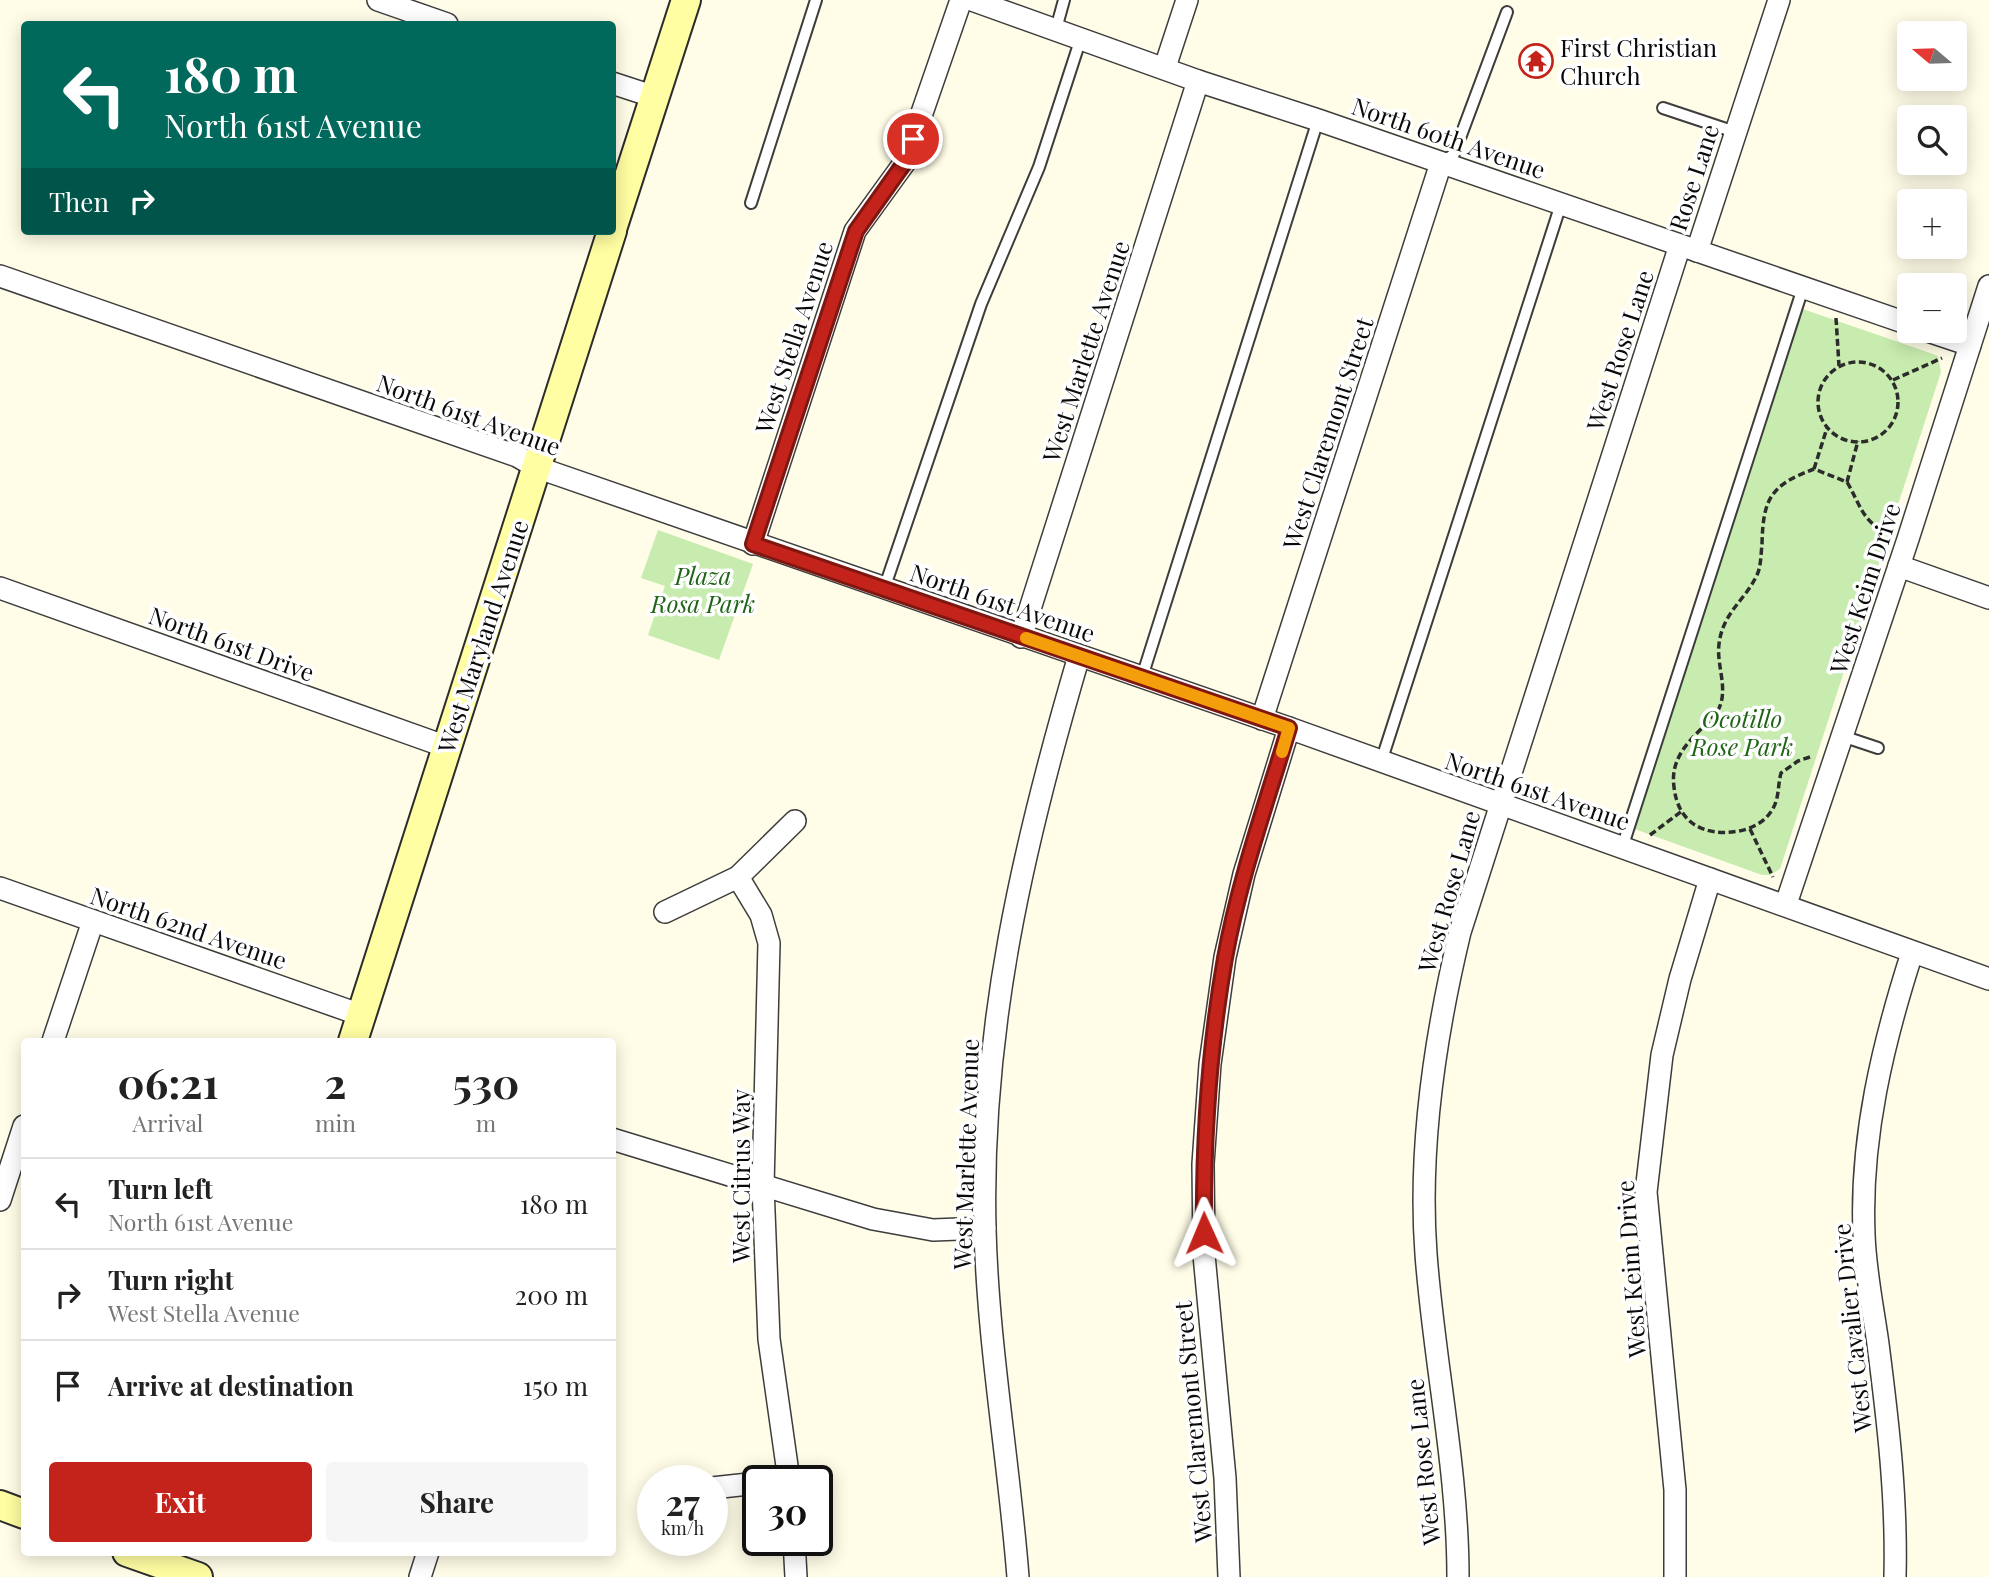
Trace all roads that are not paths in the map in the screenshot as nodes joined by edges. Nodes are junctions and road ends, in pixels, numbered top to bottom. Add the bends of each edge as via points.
1 (378, 0) edge
2 (686, 0) edge
3 (816, 0) edge
4 (961, 0) edge
5 (972, 0) edge
6 (1064, 0) edge
7 (1187, 0) edge
8 (1779, 0) edge
9 (1507, 12) dead end
10 (438, 21) edge
11 (1056, 29) junction
12 (1081, 38) junction
13 (1166, 67) junction
14 (1198, 81) junction
15 (616, 84) edge
16 (654, 97) junction
17 (1663, 108) dead end
18 (1318, 120) junction
19 (1735, 132) junction
20 (1441, 163) junction
21 (751, 202) dead end
22 (1561, 204) junction
23 (616, 217) edge
24 (610, 235) edge
25 (1689, 248) junction
26 (0, 276) edge
27 (1989, 286) edge
28 (1803, 288) junction
29 (1897, 320) edge
30 (1964, 343) edge
31 (1970, 345) junction
32 (536, 467) junction
33 (753, 544) junction
34 (1899, 566) junction
35 (0, 589) edge
36 (884, 589) junction
37 (1989, 598) edge
38 (1021, 637) junction
39 (1079, 656) junction
40 (1142, 677) junction
41 (1262, 719) junction
42 (1289, 728) junction
43 (1842, 736) junction
44 (447, 747) junction
45 (1878, 748) dead end
46 (1381, 762) junction
47 (1501, 805) junction
48 (795, 821) dead end
49 (1622, 848) junction
50 (738, 877) junction
51 (1710, 879) junction
52 (0, 888) edge
53 (1786, 904) junction
54 (665, 912) dead end
55 (93, 921) junction
56 (1912, 953) junction
57 (1989, 979) edge
58 (357, 1028) edge
59 (54, 1038) edge
60 (21, 1135) edge
61 (616, 1140) edge
62 (763, 1186) junction
63 (0, 1200) edge
64 (985, 1228) junction
65 (783, 1465) edge
66 (0, 1505) edge
67 (21, 1513) edge
68 (141, 1556) edge
69 (427, 1556) edge
70 (795, 1556) edge
71 (187, 1569) edge
72 (420, 1577) edge
73 (796, 1577) edge
74 (1018, 1577) edge
75 (1230, 1577) edge
76 (1458, 1577) edge
77 (1675, 1577) edge
78 (1895, 1577) edge

1 - 10 street
2 - 16 street, West Maryland Avenue
3 - 21 lane
4 - 33 street, West Stella Avenue via 905,162 856,231
5 - 11 street, North 60th Avenue
6 - 11 lane
7 - 13 street
8 - 19 street, Rose Lane
9 - 20 lane via 1454,154
11 - 12 street, North 60th Avenue
12 - 13 street, North 60th Avenue
12 - 36 lane via 1039,167 977,316
13 - 14 street, North 60th Avenue
14 - 18 street, North 60th Avenue
14 - 38 street, West Marlette Avenue
15 - 16 street
16 - 23 street, West Maryland Avenue
17 - 19 lane
18 - 20 street, North 60th Avenue
18 - 40 lane
19 - 25 street, Rose Lane
20 - 22 street, North 60th Avenue
20 - 41 street, West Claremont Street
22 - 25 street, North 60th Avenue
22 - 46 lane
24 - 32 street, West Maryland Avenue
25 - 28 street, North 60th Avenue
25 - 47 street, West Rose Lane
26 - 32 street, North 61st Avenue via 517,456
27 - 31 street, West Keim Drive
28 - 29 street, North 60th Avenue
28 - 49 lane
30 - 31 street
31 - 34 street, West Keim Drive
32 - 33 street, North 61st Avenue
32 - 44 street, West Maryland Avenue
33 - 36 street, North 61st Avenue
34 - 37 street
34 - 43 street, West Keim Drive
35 - 44 street, North 61st Drive
36 - 38 street, North 61st Avenue
38 - 39 street, North 61st Avenue
39 - 40 street, North 61st Avenue
39 - 64 street, West Marlette Avenue via 1031,833 998,996 988,1089
40 - 41 street, North 61st Avenue
41 - 42 street, North 61st Avenue
42 - 46 street, North 61st Avenue
42 - 75 street, West Claremont Street via 1244,874 1225,957 1209,1076 1203,1164 1204,1255
43 - 45 lane
43 - 53 street, West Keim Drive
44 - 58 street, West Maryland Avenue
46 - 47 street, North 61st Avenue
47 - 49 street, North 61st Avenue
47 - 76 street, West Rose Lane via 1451,971 1435,1059 1427,1147 1426,1250 1455,1501
48 - 50 street
49 - 51 street, North 61st Avenue
50 - 54 street
50 - 62 street, West Citrus Way via 761,915 769,943
51 - 53 street, North 61st Avenue
51 - 77 street, West Keim Drive via 1679,979 1662,1055 1646,1192 1675,1490
52 - 55 street, North 62nd Avenue
53 - 56 street, North 61st Avenue
55 - 58 street, North 62nd Avenue
55 - 59 street
56 - 57 street, North 61st Avenue
56 - 78 street, West Cavalier Drive via 1878,1077 1865,1185 1864,1235 1894,1482
60 - 63 street
61 - 62 street
62 - 64 street via 902,1226
62 - 65 street, West Citrus Way via 769,1339
64 - 74 street, West Marlette Avenue via 990,1332
66 - 67 street
68 - 71 street
69 - 72 street
70 - 73 street

